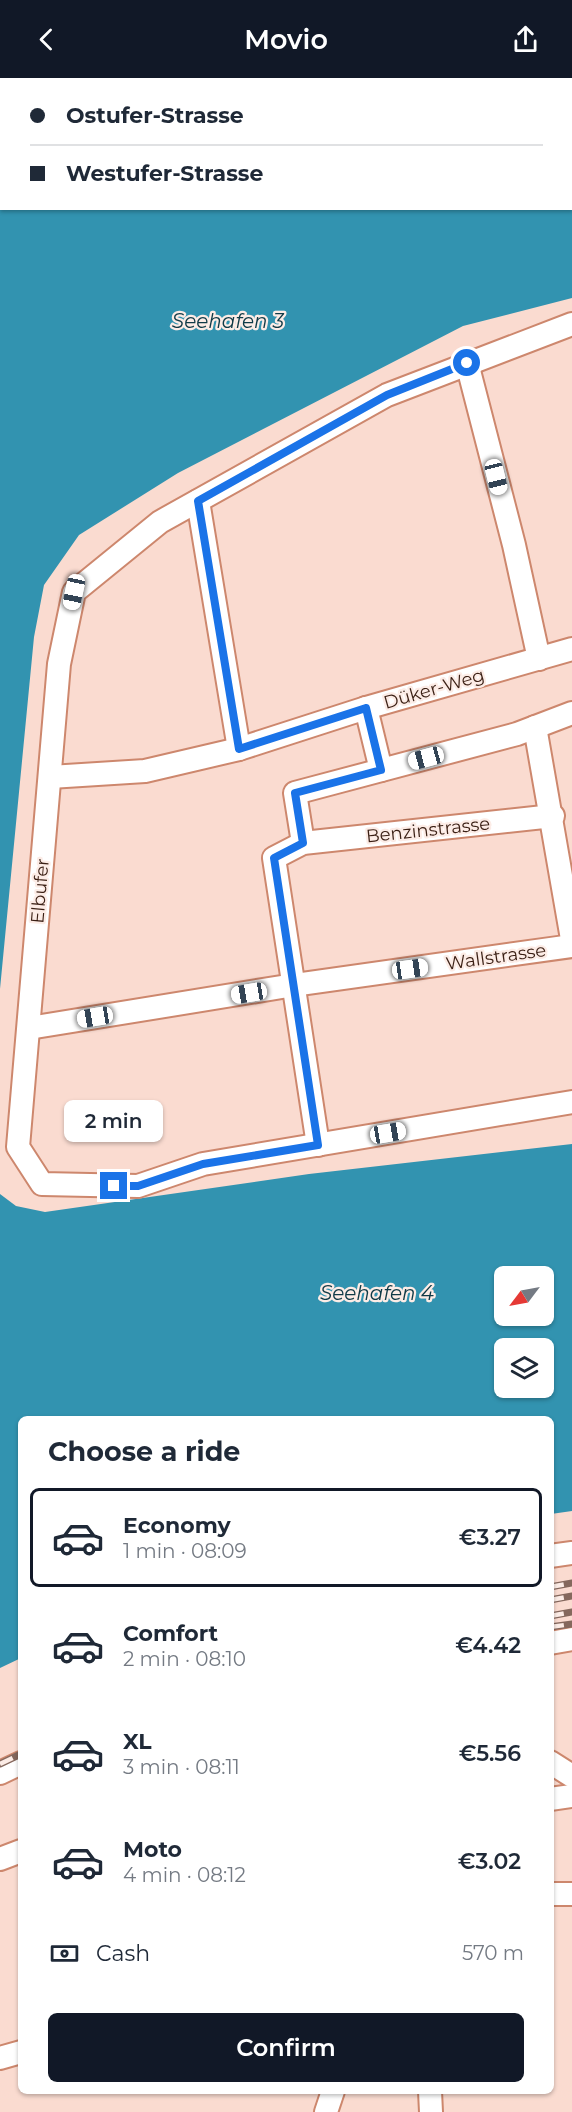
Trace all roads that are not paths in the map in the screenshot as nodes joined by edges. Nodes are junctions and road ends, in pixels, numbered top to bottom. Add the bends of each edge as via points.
1 (572, 324) edge
2 (467, 363) junction
3 (198, 501) junction
4 (572, 649) edge
5 (539, 659) junction
6 (366, 708) junction
7 (572, 713) edge
8 (535, 727) junction
9 (239, 749) junction
10 (381, 770) junction
11 (50, 777) junction
12 (552, 816) junction
13 (303, 843) junction
14 (572, 939) edge
15 (572, 946) edge
16 (294, 985) junction
17 (29, 1028) junction
18 (572, 1102) edge
19 (318, 1145) junction
20 (572, 1553) edge
21 (554, 1555) edge
22 (572, 1639) edge
23 (554, 1642) edge
24 (18, 1764) edge
25 (554, 1765) edge
26 (0, 1773) edge
27 (572, 1776) edge
28 (572, 1796) edge
29 (554, 1798) edge
30 (18, 1852) edge
31 (0, 1859) edge
32 (554, 1894) edge
33 (572, 1894) edge
34 (18, 2053) edge
35 (0, 2058) edge
36 (332, 2094) edge
37 (430, 2094) edge
38 (326, 2112) edge
39 (431, 2112) edge

1 - 2 lane
2 - 3 lane via 387,395
2 - 5 lane
3 - 9 lane
3 - 11 lane, Elbufer via 160,522 74,592 59,664
4 - 5 lane, Düker-Weg
5 - 6 lane, Düker-Weg
6 - 9 lane, Düker-Weg
6 - 10 lane
7 - 8 lane
8 - 10 lane
8 - 12 lane
9 - 11 lane, Düker-Weg via 145,771
10 - 13 lane via 295,793
11 - 17 lane, Elbufer
12 - 13 lane, Benzinstrasse
12 - 14 lane
13 - 16 lane via 274,858
15 - 16 lane, Wallstrasse
16 - 17 lane, Wallstrasse
16 - 19 lane
17 - 19 lane, Elbufer via 18,1147 42,1184 138,1186 203,1164
18 - 19 lane
20 - 21 lane
22 - 23 lane
24 - 26 lane
25 - 27 lane
28 - 29 lane
30 - 31 lane
32 - 33 lane
34 - 35 lane
36 - 38 lane
37 - 39 lane

